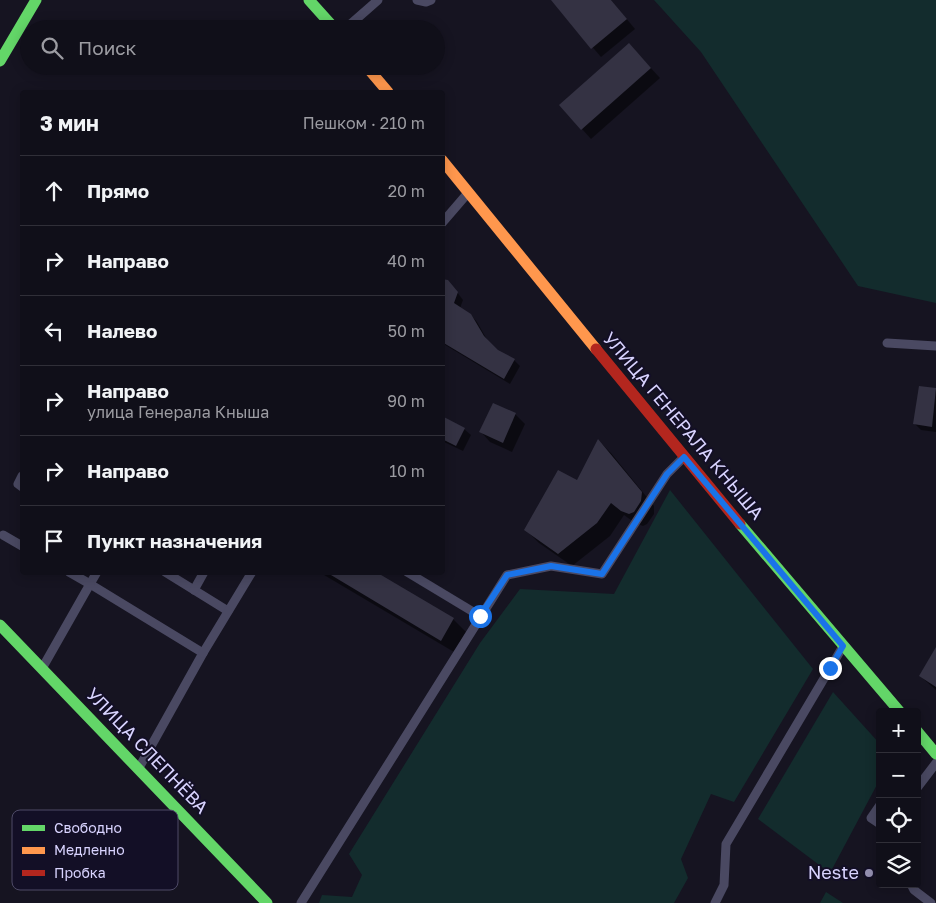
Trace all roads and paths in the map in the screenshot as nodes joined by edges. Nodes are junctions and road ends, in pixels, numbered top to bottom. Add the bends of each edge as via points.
1 (36, 0) edge
2 (309, 0) edge
3 (378, 0) edge
4 (417, 0) edge
5 (431, 0) edge
6 (24, 20) edge
7 (327, 20) edge
8 (355, 20) edge
9 (20, 27) edge
10 (0, 61) edge
11 (374, 75) edge
12 (386, 90) edge
13 (445, 164) edge
14 (469, 192) junction
15 (445, 220) edge
16 (887, 343) dead end
17 (936, 346) edge
18 (684, 457) junction
19 (3, 535) dead end
20 (20, 545) edge
21 (74, 575) edge
22 (95, 575) edge
23 (170, 575) edge
24 (202, 575) edge
25 (250, 575) edge
26 (412, 575) edge
27 (90, 584) junction
28 (194, 590) junction
29 (228, 611) junction
30 (480, 616) junction
31 (0, 625) edge
32 (843, 646) junction
33 (203, 653) junction
34 (42, 667) junction
35 (897, 708) edge
36 (921, 735) edge
37 (930, 745) edge
38 (936, 763) edge
39 (139, 768) junction
40 (921, 783) edge
41 (876, 811) edge
42 (876, 821) edge
43 (913, 888) edge
44 (266, 903) edge
45 (301, 903) edge
46 (715, 903) edge
47 (932, 903) edge

1 - 6 street
2 - 7 street
3 - 8 lane
4 - 5 lane
9 - 10 street
11 - 12 street
13 - 14 street, УЛИЦА ГЕНЕРАЛА КНЫША
14 - 15 lane
14 - 18 street, УЛИЦА ГЕНЕРАЛА КНЫША
16 - 17 lane
18 - 30 lane via 667,474 602,574 551,566 507,575
18 - 32 street, УЛИЦА ГЕНЕРАЛА КНЫША
19 - 20 lane
21 - 27 lane
22 - 27 lane
23 - 28 lane
24 - 28 lane
25 - 29 lane
26 - 30 lane
27 - 33 lane
27 - 34 lane
28 - 29 lane
29 - 33 lane
30 - 45 lane
31 - 34 street, УЛИЦА СЛЕПНЁВА
32 - 35 street, УЛИЦА ГЕНЕРАЛА КНЫША
32 - 46 lane via 726,844 724,884
33 - 39 lane
34 - 39 street, УЛИЦА СЛЕПНЁВА
36 - 37 street
38 - 40 lane
39 - 44 street, УЛИЦА СЛЕПНЁВА
41 - 42 lane via 871,818
43 - 47 lane

